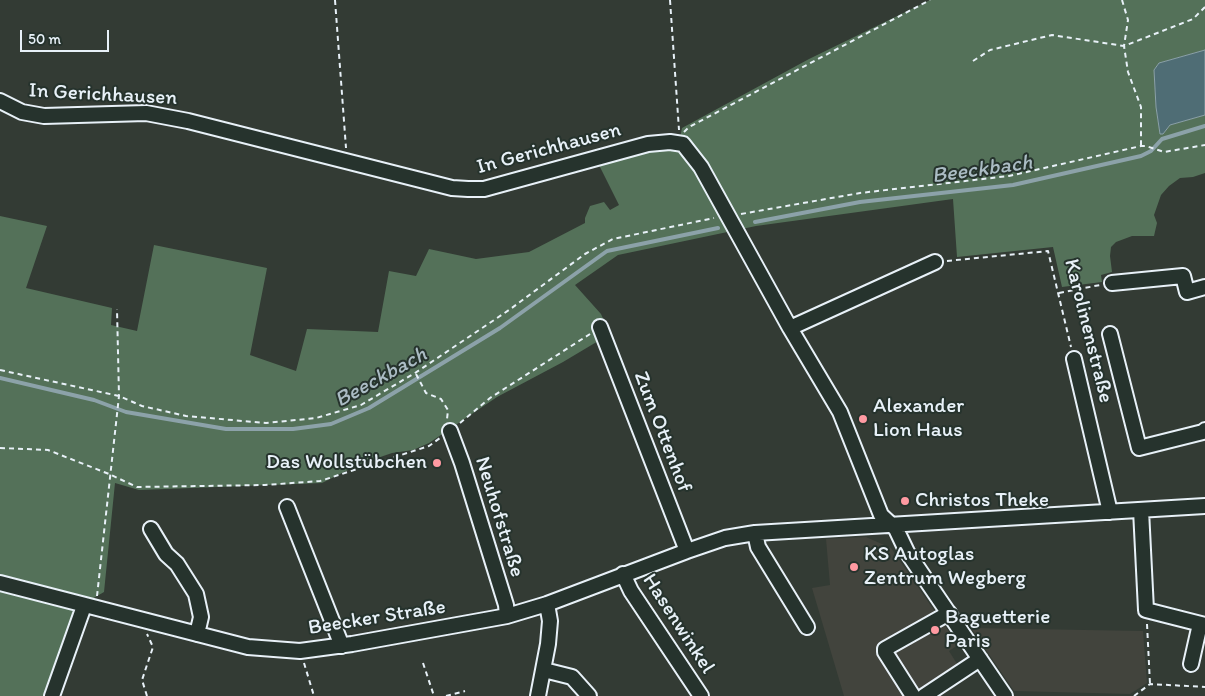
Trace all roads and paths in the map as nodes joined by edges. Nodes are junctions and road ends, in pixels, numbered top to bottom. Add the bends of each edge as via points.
1 (335, 0) edge
2 (670, 0) edge
3 (930, 0) edge
4 (1122, 0) edge
5 (1205, 7) edge
6 (1124, 46) junction
7 (972, 61) dead end
8 (0, 101) edge
9 (677, 142) junction
10 (1205, 145) edge
11 (1141, 146) junction
12 (345, 160) junction
13 (728, 216) junction
14 (935, 262) joint
15 (1112, 283) joint
16 (1205, 287) edge
17 (1059, 294) junction
18 (117, 309) dead end
19 (600, 327) joint
20 (790, 328) junction
21 (1110, 334) dead end
22 (1074, 359) joint
23 (0, 370) edge
24 (415, 373) junction
25 (119, 396) junction
26 (1205, 430) edge
27 (450, 432) junction
28 (0, 448) edge
29 (109, 474) junction
30 (1205, 506) edge
31 (287, 507) dead end
32 (1141, 510) junction
33 (1110, 512) junction
34 (892, 525) junction
35 (151, 529) dead end
36 (755, 533) junction
37 (687, 551) junction
38 (623, 574) junction
39 (0, 583) edge
40 (95, 602) junction
41 (547, 604) junction
42 (1146, 610) junction
43 (949, 613) junction
44 (507, 616) junction
45 (1202, 624) edge
46 (807, 627) dead end
47 (144, 628) dead end
48 (197, 634) junction
49 (342, 646) junction
50 (300, 651) junction
51 (980, 659) junction
52 (423, 663) dead end
53 (1190, 664) dead end
54 (544, 670) junction
55 (1150, 684) junction
56 (1205, 687) edge
57 (465, 691) dead end
58 (52, 696) edge
59 (147, 696) edge
60 (314, 696) edge
61 (434, 696) edge
62 (446, 696) edge
63 (538, 696) edge
64 (589, 696) edge
65 (701, 696) edge
66 (913, 696) edge
67 (924, 696) edge
68 (1005, 696) edge
69 (1134, 696) edge

1 - 12 path
2 - 9 path via 679,125
3 - 9 path via 689,127
4 - 6 path via 1128,20
5 - 6 path via 1193,19
6 - 7 path via 1052,35 990,50
6 - 11 path via 1128,72 1141,107
8 - 12 street, In Gerichhausen via 22,112 44,116 146,114 188,121
9 - 12 street, In Gerichhausen via 648,144 476,190 452,188
9 - 13 street via 694,157
10 - 11 path via 1164,152
11 - 13 path via 1009,176 860,193
13 - 20 street
13 - 24 path via 613,239 584,254 509,310
14 - 17 path, Karolinenstraße via 1048,251
14 - 20 street
15 - 16 street via 1183,276 1186,292
15 - 17 path
17 - 22 path, Karolinenstraße
18 - 25 path
19 - 27 path via 490,398
19 - 37 street, Zum Ottenhof
20 - 34 street via 840,412 881,515
21 - 26 street via 1139,448
22 - 33 street, Karolinenstraße
23 - 25 path
24 - 25 path via 360,405 316,418 266,423 186,416 142,406
24 - 27 path via 426,393 442,399 448,410
25 - 29 path
27 - 29 path via 429,446 320,480 265,485 136,488
27 - 44 street, Neuhofstraße via 473,495
28 - 29 path via 48,450
29 - 40 path
30 - 32 street, Beecker Straße
31 - 49 street
32 - 33 street, Beecker Straße
32 - 42 street
33 - 34 street, Beecker Straße
34 - 36 street, Beecker Straße
34 - 43 street via 907,552 941,594
35 - 48 street via 196,594 201,617
36 - 37 street, Beecker Straße via 725,538
36 - 46 street via 758,547
37 - 38 street, Beecker Straße
38 - 41 street, Beecker Straße
38 - 65 street, Hasenwinkel via 628,592
39 - 40 street, Beecker Straße
40 - 48 street, Beecker Straße
40 - 58 street
41 - 44 street, Beecker Straße
41 - 54 street via 556,620
42 - 45 street
42 - 55 path
43 - 51 street
43 - 66 street via 884,648
44 - 49 street, Beecker Straße
45 - 53 street
47 - 59 path via 152,647 142,680
48 - 50 street, Beecker Straße via 248,647
49 - 50 street, Beecker Straße
50 - 60 path
51 - 67 street
51 - 68 street
52 - 61 path
54 - 63 street
54 - 64 street via 572,677
55 - 56 path
55 - 69 path
57 - 62 path

